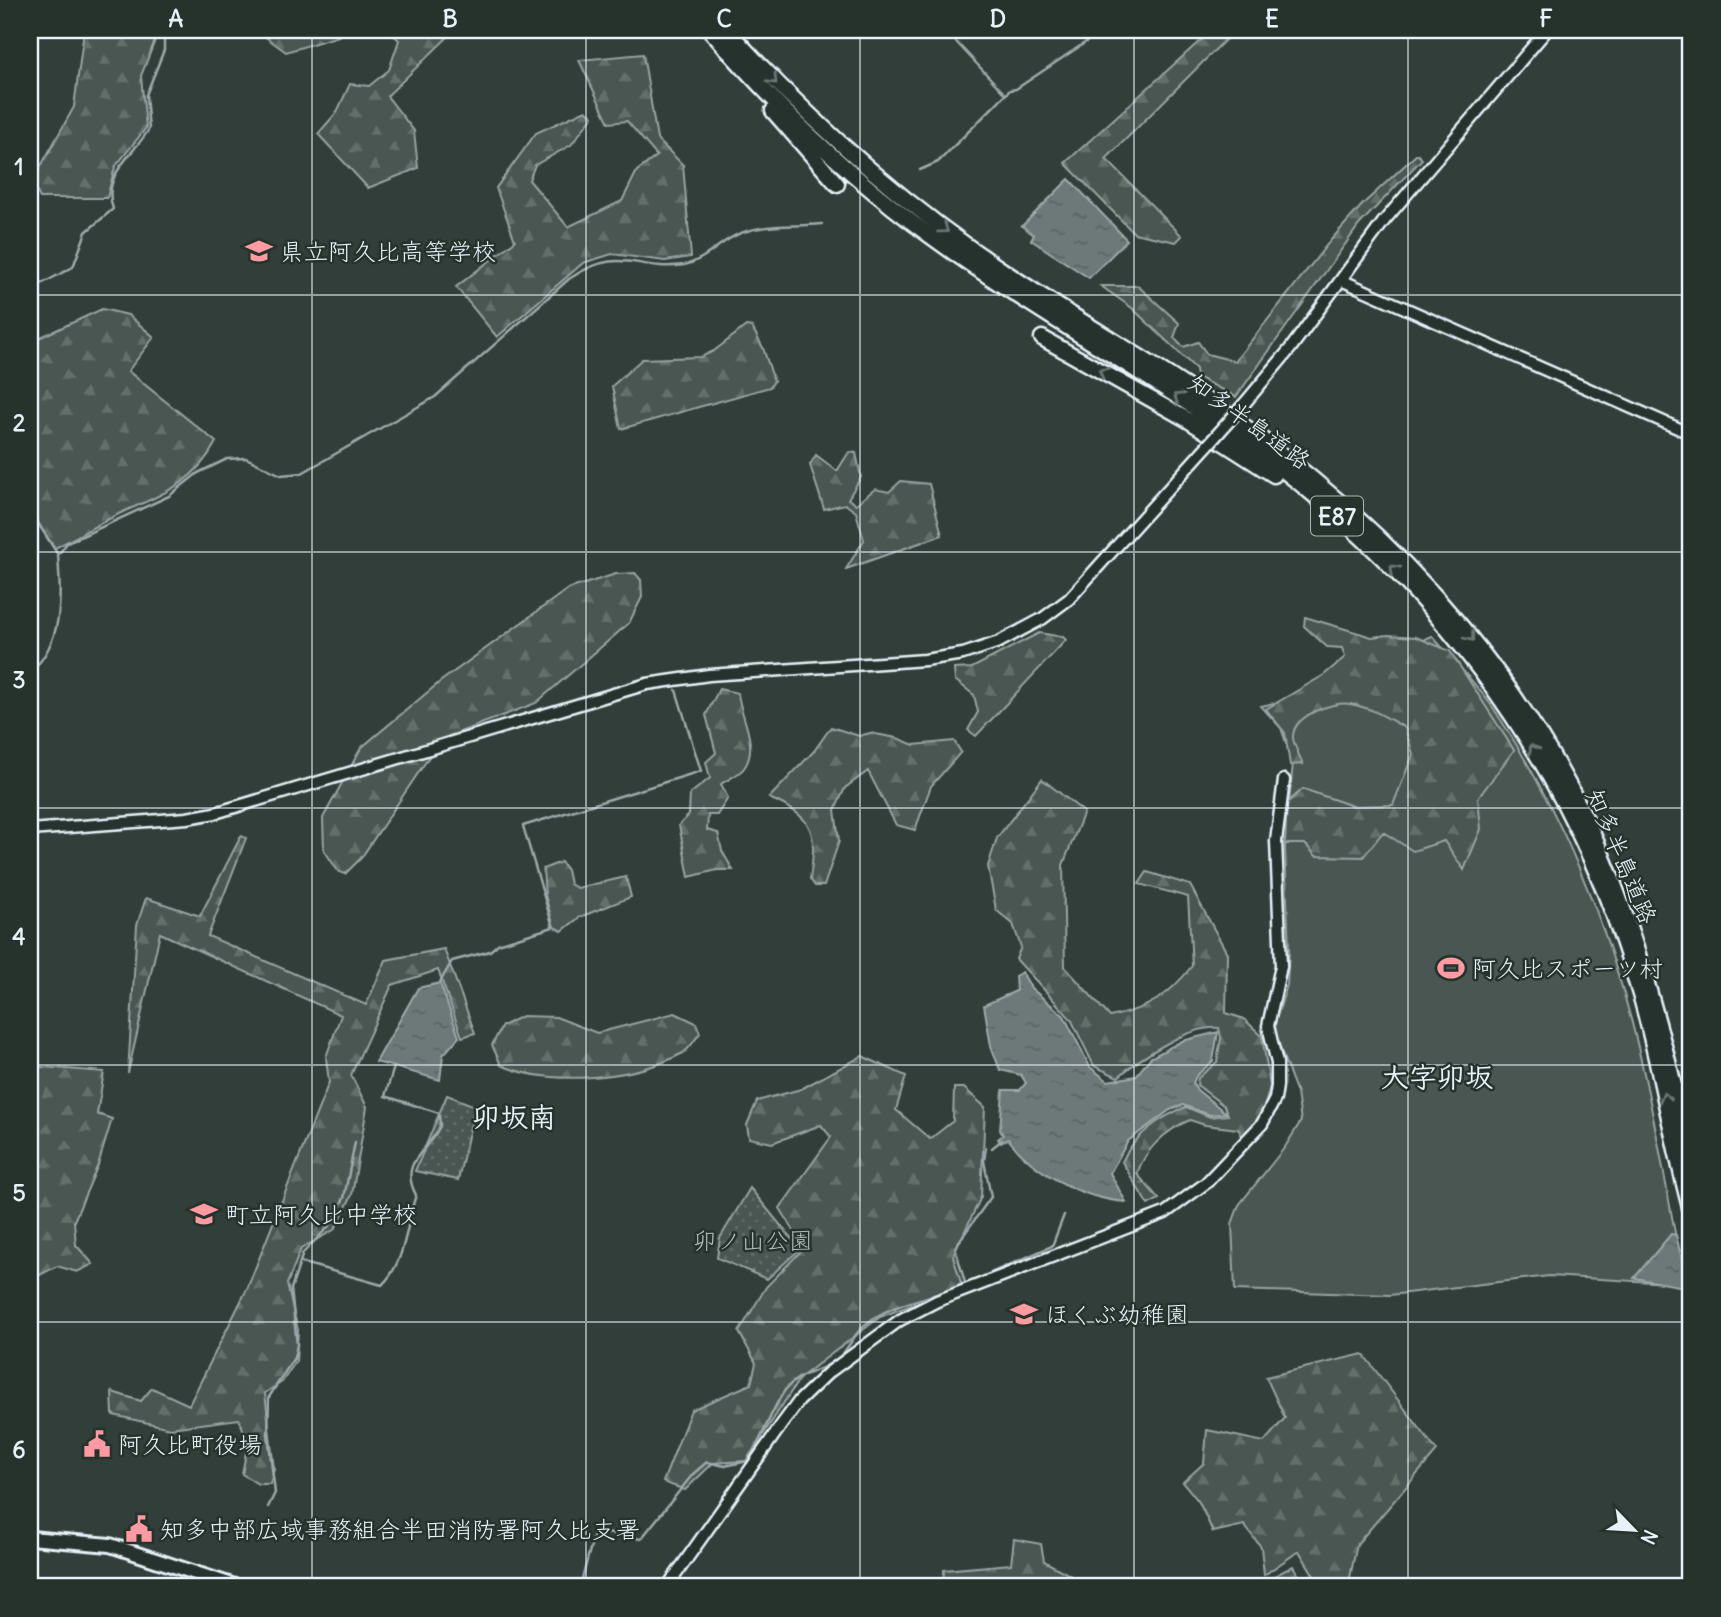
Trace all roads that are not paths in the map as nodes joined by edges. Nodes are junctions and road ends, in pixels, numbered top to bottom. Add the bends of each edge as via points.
1 (711, 30) edge
2 (727, 30) edge
3 (1546, 30) edge
4 (836, 184) dead end
5 (1340, 280) junction
6 (1042, 338) dead end
7 (1691, 434) edge
8 (1347, 525) junction
9 (1284, 780) dead end
10 (30, 830) edge
11 (1691, 1156) edge
12 (1691, 1211) edge
13 (30, 1538) edge
14 (238, 1587) edge
15 (667, 1587) edge

1 - 4 highway via 715,44
8 -> 1 highway, 知多半島道路 / E87 via 1234,434 905,217 823,149
2 -> 11 highway, 知多半島道路 / E87 via 873,174 1002,271 1181,383 1288,459 1371,529 1431,590 1531,721 1591,830 1653,999
3 - 5 street via 1384,221
5 - 7 street
5 - 10 street, bridge via 1244,404 1069,599 1014,635 975,651 925,660 709,675 647,684 215,813
8 -> 6 highway via 1229,444
12 -> 8 highway, 知多半島道路 / E87 via 1642,1002 1623,939 1580,836 1551,779 1489,683 1421,598
9 - 15 street via 1276,841 1281,966 1268,1026 1278,1086 1262,1124 1206,1183 1165,1213 929,1305 900,1320 828,1373 793,1408
13 - 14 main road via 110,1545

